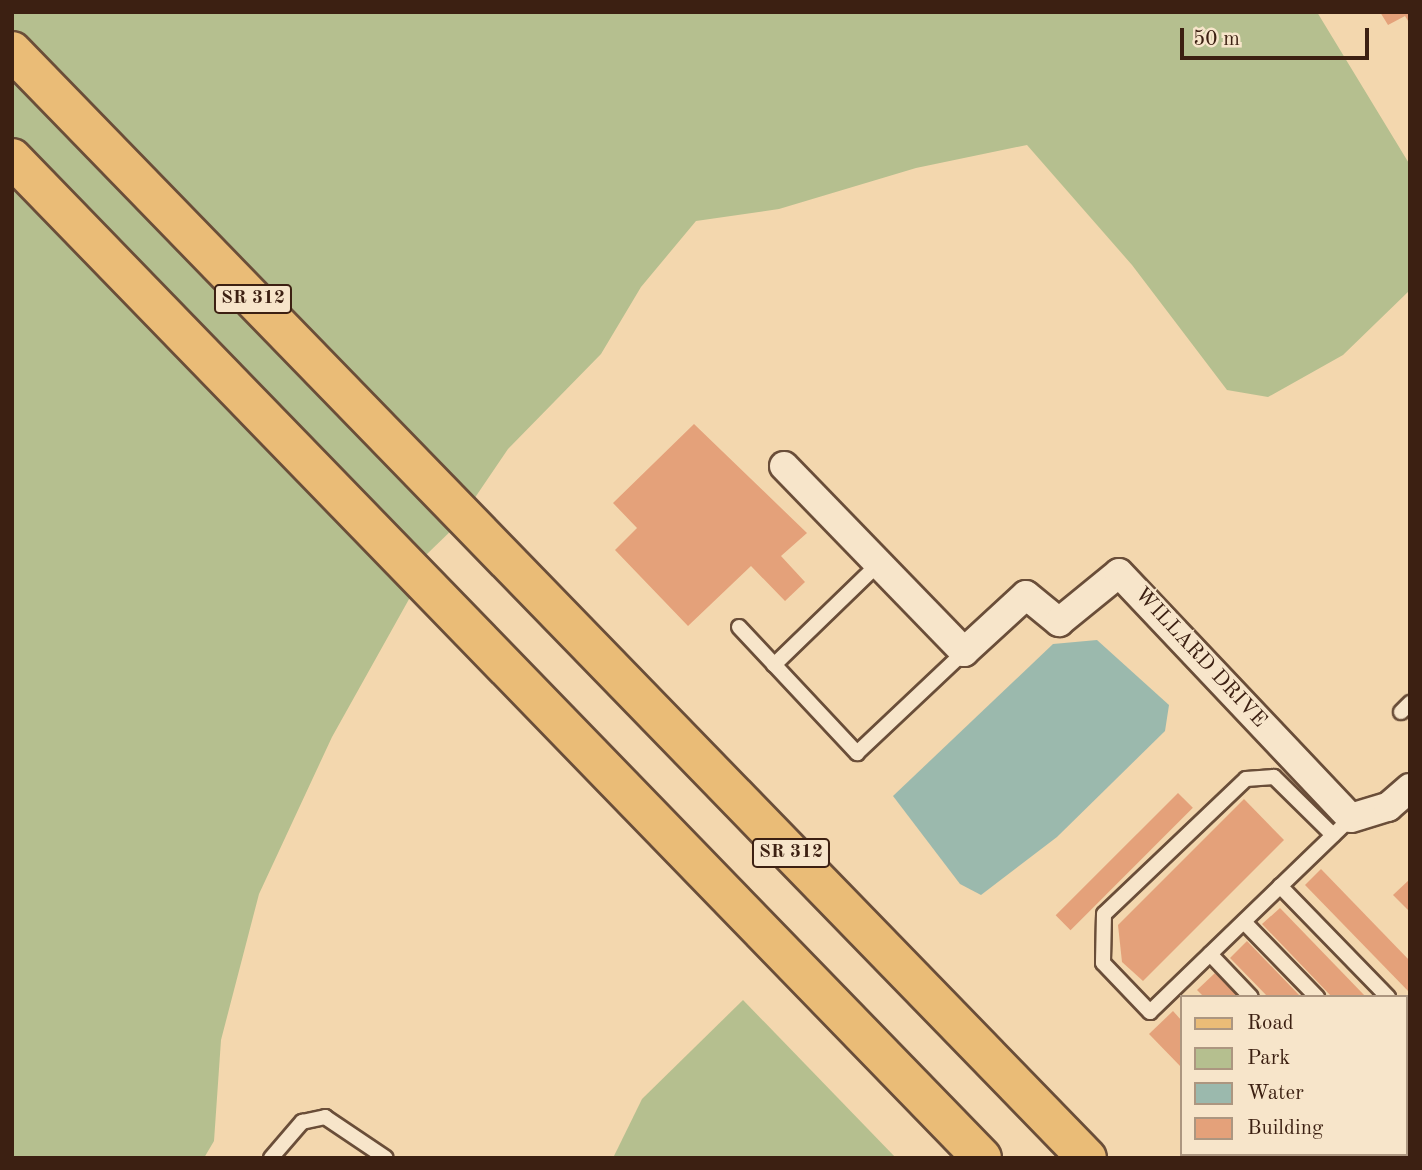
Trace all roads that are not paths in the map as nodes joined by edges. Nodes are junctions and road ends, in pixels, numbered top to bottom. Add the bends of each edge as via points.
1 (12, 51) edge
2 (12, 159) edge
3 (784, 467) dead end
4 (876, 566) junction
5 (739, 627) dead end
6 (964, 652) junction
7 (774, 665) junction
8 (1410, 788) edge
9 (1342, 827) junction
10 (1280, 886) junction
11 (1244, 922) junction
12 (1210, 954) junction
13 (1172, 991) junction
14 (1249, 995) edge
15 (1315, 995) edge
16 (1386, 995) edge
17 (1180, 1000) edge
18 (271, 1158) edge
19 (386, 1158) edge
20 (982, 1158) edge
21 (1087, 1158) edge

1 - 21 main road, SR 312
2 - 20 main road
3 - 4 street
4 - 6 street
4 - 7 lane
5 - 7 lane
6 - 7 lane via 857,753
6 - 9 street, WILLARD DRIVE via 1026,595 1059,622 1119,573
8 - 9 street via 1388,807
9 - 10 lane
9 - 13 lane via 1288,786 1262,773 1246,779 1104,914 1103,963 1150,1012
10 - 11 lane
10 - 16 lane
11 - 12 lane
11 - 15 lane
12 - 13 lane
12 - 14 lane
13 - 17 lane
18 - 19 lane via 302,1122 325,1117

